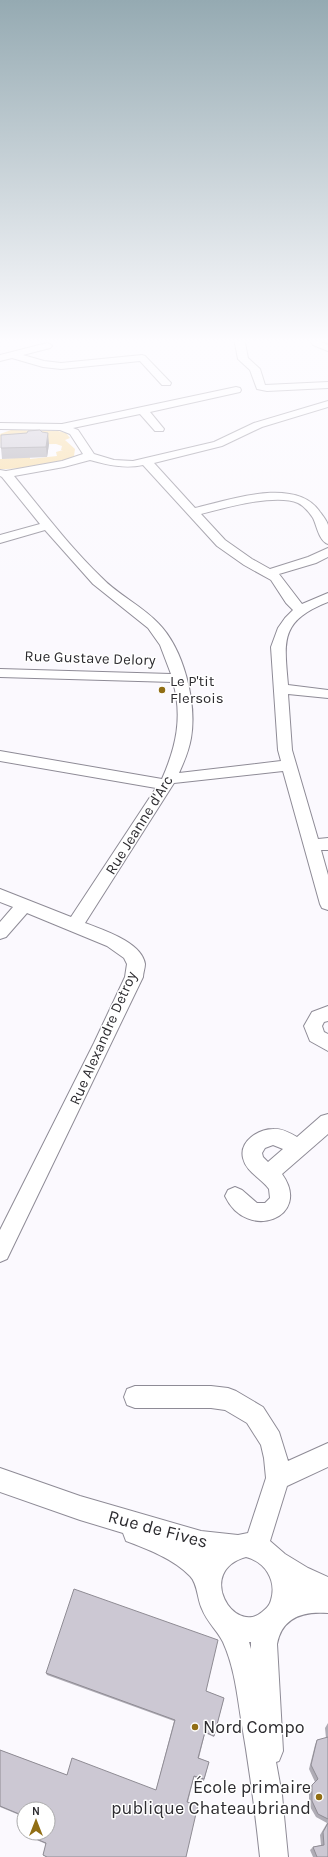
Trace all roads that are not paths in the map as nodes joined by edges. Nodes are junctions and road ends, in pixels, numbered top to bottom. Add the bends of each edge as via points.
1 (73, 425) edge
2 (155, 425) edge
3 (259, 425) edge
4 (1, 427) edge
5 (62, 427) junction
6 (159, 429) dead end
7 (90, 456) junction
8 (146, 461) junction
9 (3, 473) edge
10 (192, 512) junction
11 (48, 526) junction
12 (0, 539) edge
13 (328, 540) edge
14 (328, 552) edge
15 (270, 573) junction
16 (328, 597) edge
17 (300, 609) junction
18 (0, 673) edge
19 (180, 678) junction
20 (280, 690) junction
21 (328, 694) edge
22 (0, 756) edge
23 (289, 765) junction
24 (168, 782) junction
25 (328, 844) edge
26 (311, 845) junction
27 (0, 895) edge
28 (328, 904) edge
29 (24, 905) junction
30 (74, 926) junction
31 (0, 933) edge
32 (328, 1013) edge
33 (328, 1044) edge
34 (328, 1122) edge
35 (298, 1148) junction
36 (268, 1174) junction
37 (235, 1196) dead end
38 (0, 1252) edge
39 (135, 1397) dead end
40 (328, 1455) edge
41 (278, 1478) junction
42 (0, 1480) edge
43 (80, 1508) junction
44 (246, 1547) junction
45 (277, 1563) junction
46 (208, 1587) junction
47 (328, 1590) edge
48 (328, 1600) edge
49 (276, 1615) junction
50 (224, 1621) junction
51 (268, 1795) junction
52 (274, 1857) edge

1 - 5 street
2 - 6 street
3 - 8 street via 218,444
4 - 5 street
5 - 7 street via 74,432
7 - 8 street via 120,464
7 - 9 street, Rue Jeanne d'Arc via 64,464
8 - 10 street
9 - 11 street, Rue Jeanne d'Arc
10 - 13 street via 248,499 300,500 322,523
10 - 15 street via 224,546
11 - 12 street
11 - 19 street, Rue Jeanne d'Arc via 97,581 153,625 172,657
14 - 15 street via 312,560
15 - 17 street
16 - 17 street
17 - 20 street via 290,619 279,641
18 - 19 street, Rue Gustave Delory
19 - 24 street, Rue Jeanne d'Arc via 186,702 185,728 179,755
20 - 21 street
20 - 23 street via 283,741
22 - 24 street
23 - 24 street
23 - 26 street
24 - 30 street, Rue Jeanne d'Arc
25 - 26 street
26 - 28 street
27 - 29 street, Rue Alexandre Detroy
29 - 30 street, Rue Alexandre Detroy
29 - 31 street
30 - 38 street, Rue Alexandre Detroy via 126,948 134,959 135,971 103,1043
32 - 33 street via 318,1017 313,1026 316,1036
34 - 35 street
35 - 36 street
35 - 36 street via 280,1138 260,1140 254,1149 253,1158 260,1169
36 - 37 street via 277,1182 280,1193 280,1202 274,1209 263,1212 251,1210
39 - 41 street via 228,1399 255,1415 271,1440
40 - 41 street
41 - 44 street
42 - 43 street, Rue de Fives
43 - 44 street, Rue de Fives via 201,1542
43 - 46 street, Rue de Fives via 145,1536 189,1559 199,1567
44 - 45 street via 270,1555
44 - 46 street via 226,1551 214,1564
45 - 47 street via 299,1577
45 - 49 street via 285,1586 284,1599
46 - 50 street via 213,1606
48 - 49 street via 294,1603
49 - 50 street via 263,1626 252,1630 234,1627
49 - 51 street via 266,1633 264,1644 269,1748
50 - 51 street via 233,1634 246,1671
51 - 52 street

